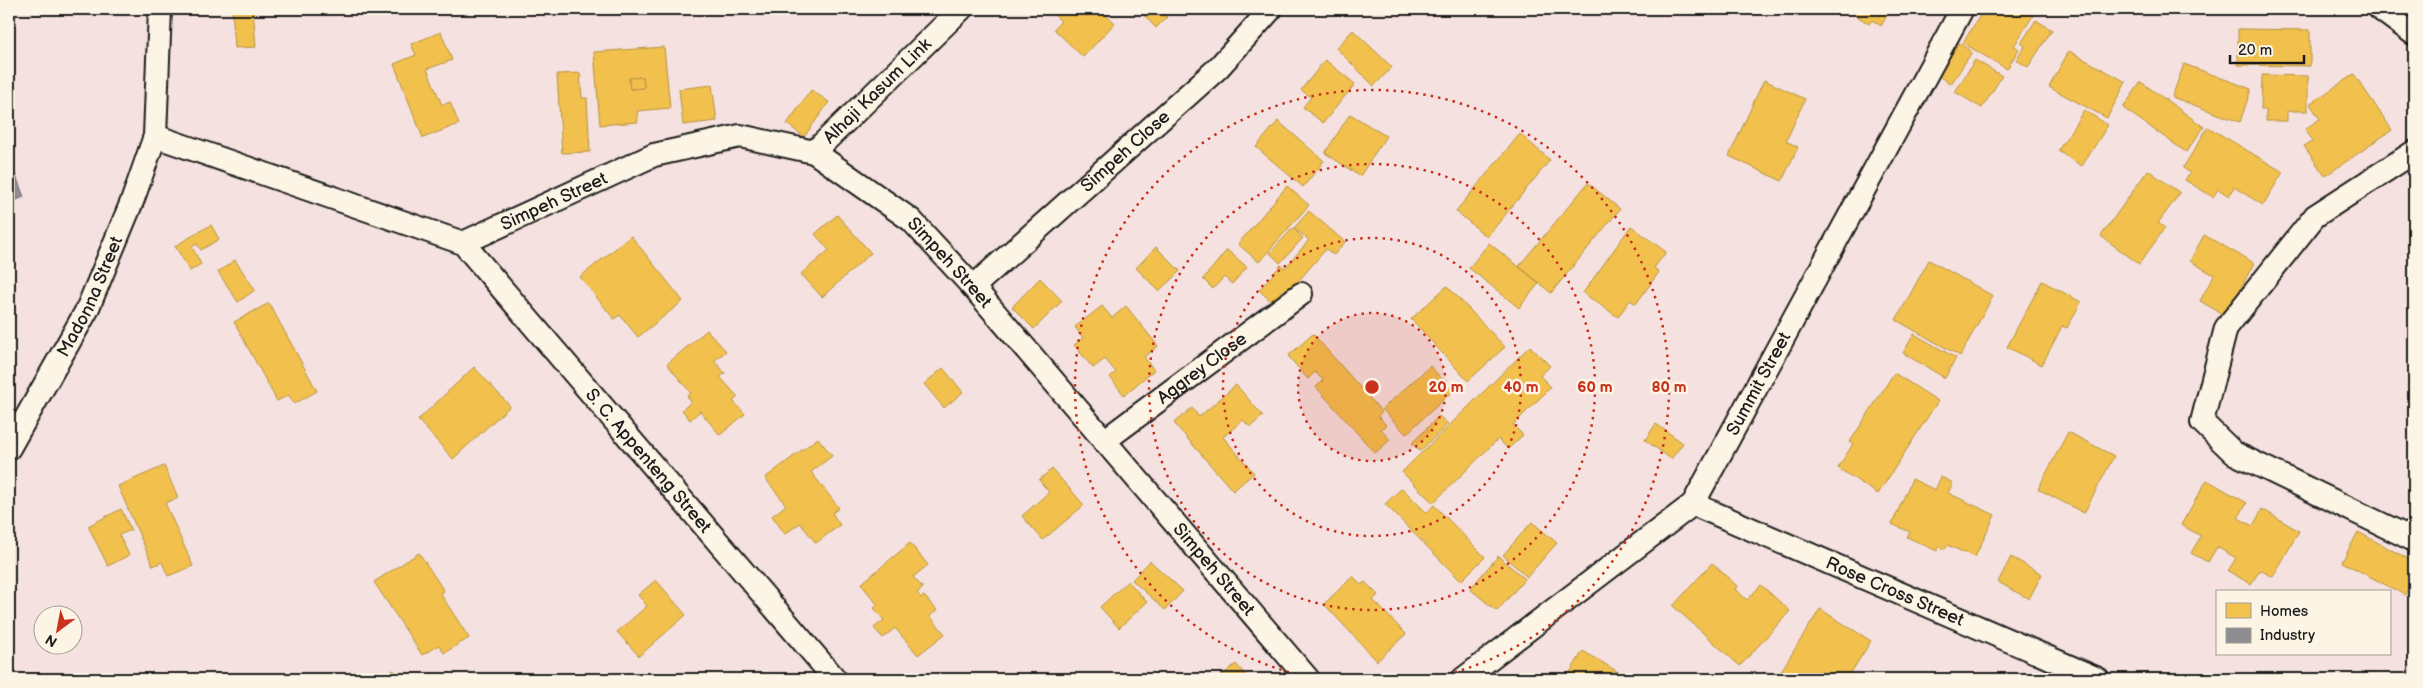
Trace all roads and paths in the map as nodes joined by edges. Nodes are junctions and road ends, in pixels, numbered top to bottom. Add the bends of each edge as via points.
1 (160, 9) edge
2 (961, 9) edge
3 (1271, 9) edge
4 (1962, 9) edge
5 (2380, 9) edge
6 (2414, 34) edge
7 (155, 136) junction
8 (814, 152) junction
9 (2414, 152) edge
10 (462, 243) junction
11 (973, 287) junction
12 (1301, 294) dead end
13 (1104, 441) junction
14 (9, 448) edge
15 (1693, 504) junction
16 (2414, 540) edge
17 (835, 679) edge
18 (1308, 679) edge
19 (1463, 679) edge
20 (2098, 679) edge

1 - 7 street, Madonna Street
2 - 8 street, Alhaji Kasum Link
3 - 11 street, Simpeh Close via 1218,68
4 - 15 street, Summit Street
5 - 6 street
7 - 10 street
7 - 14 street, Madonna Street via 87,310
8 - 10 street, Simpeh Street via 740,136 654,155
8 - 11 street, Simpeh Street via 911,220
9 - 16 street via 2315,216 2226,328 2202,422 2234,453
10 - 17 street, S. C. Appenteng Street
11 - 13 street, Simpeh Street
12 - 13 street, Aggrey Close
13 - 18 street, Simpeh Street
15 - 19 street, Summit Street
15 - 20 street, Rose Cross Street

